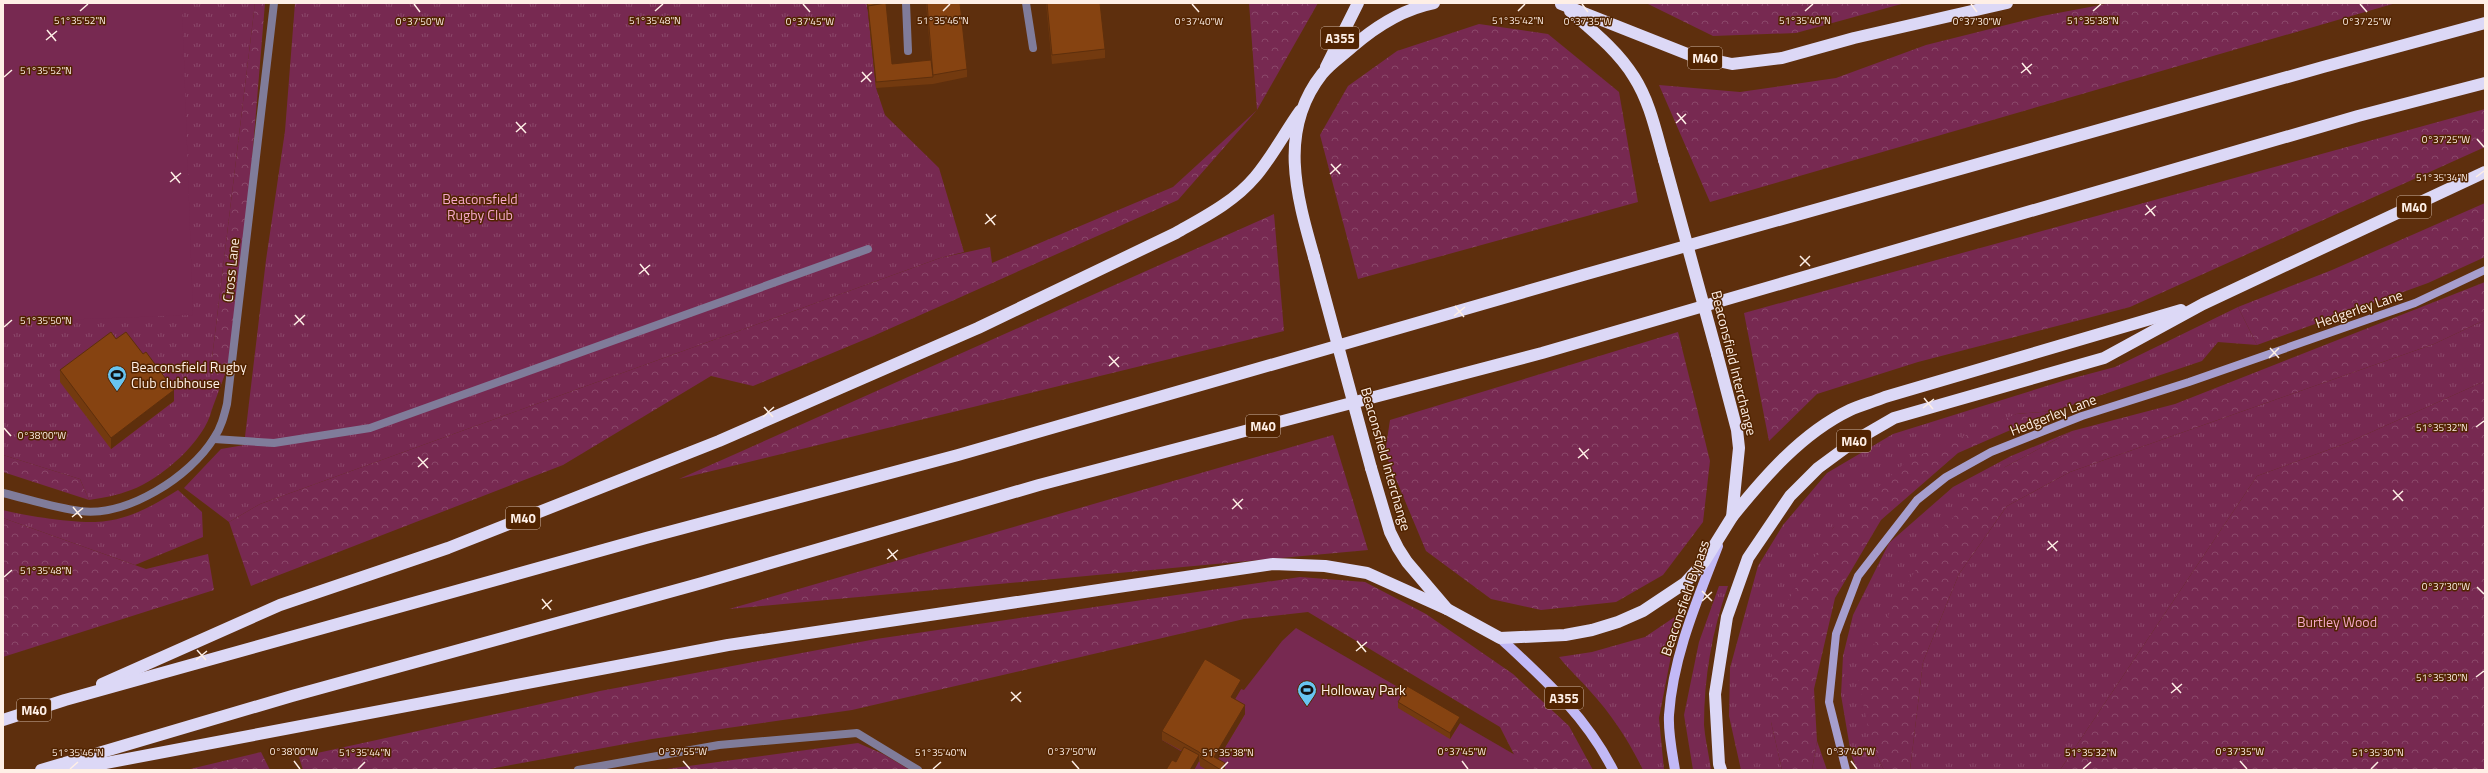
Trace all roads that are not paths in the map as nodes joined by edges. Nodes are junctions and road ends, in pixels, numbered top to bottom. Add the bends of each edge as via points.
1 (274, 3) edge
2 (906, 3) edge
3 (1026, 3) edge
4 (1358, 3) edge
5 (1434, 3) edge
6 (1561, 3) edge
7 (2007, 3) edge
8 (2485, 23) edge
9 (1033, 48) dead end
10 (908, 51) dead end
11 (1322, 74) junction
12 (2485, 83) edge
13 (1300, 111) junction
14 (2485, 172) edge
15 (868, 249) dead end
16 (2485, 270) edge
17 (2203, 304) junction
18 (214, 439) junction
19 (3, 493) edge
20 (1732, 517) junction
21 (1724, 531) junction
22 (1447, 609) junction
23 (1500, 638) junction
24 (65, 700) junction
25 (3, 720) edge
26 (41, 770) edge
27 (69, 770) edge
28 (578, 770) edge
29 (918, 770) edge
30 (1613, 770) edge
31 (1675, 770) edge
32 (1721, 770) edge
33 (1846, 770) edge

1 - 18 street, Cross Lane via 227,404
2 - 10 street
3 - 9 street
4 - 11 highway, A355
5 - 11 highway, Beaconsfield Interchange via 1394,17 1366,35
6 - 7 highway, M40 via 1690,54 1732,64 1782,58 1854,38
6 - 20 highway, Beaconsfield Interchange, bridge via 1602,38 1634,77 1647,103 1737,430 1739,448
8 - 24 highway, M40 via 1598,271 958,455 646,538
11 - 13 highway, Beaconsfield Interchange
12 - 26 highway, M40 via 2358,116 1542,353 1040,485 702,583 292,696
13 - 22 highway, Beaconsfield Interchange, bridge via 1295,139 1295,170 1301,211 1390,532 1407,562
13 - 24 highway, M40 via 1256,176 1235,196 1206,216 1176,233 978,328 719,441 448,548 280,605
14 - 17 highway, M40
15 - 18 street via 370,428 274,443
16 - 33 street, Hedgerley Lane via 2415,303 2189,382 2082,416 1991,452 1946,477 1917,500 1858,576 1836,634 1829,702
17 - 20 highway, M40 via 1884,397 1850,410 1830,421 1788,455 1755,488
17 - 32 highway, M40 via 2104,358 1894,418 1856,440 1818,468 1790,496 1748,558 1726,617 1715,694
18 - 19 street, Cross Lane via 191,465 138,502 103,511 81,512
20 - 21 highway, Beaconsfield Interchange
21 - 23 highway, Beaconsfield Interchange via 1704,562 1685,583 1643,611 1592,630 1565,635
21 - 31 main road, Beaconsfield Bypass via 1680,651 1669,717
22 - 23 highway, Beaconsfield Interchange
22 - 27 highway via 1367,573 1325,566 1273,564 728,645
23 - 30 main road, A355 via 1570,706 1602,748
24 - 25 highway, M40
28 - 29 street via 719,745 857,733

